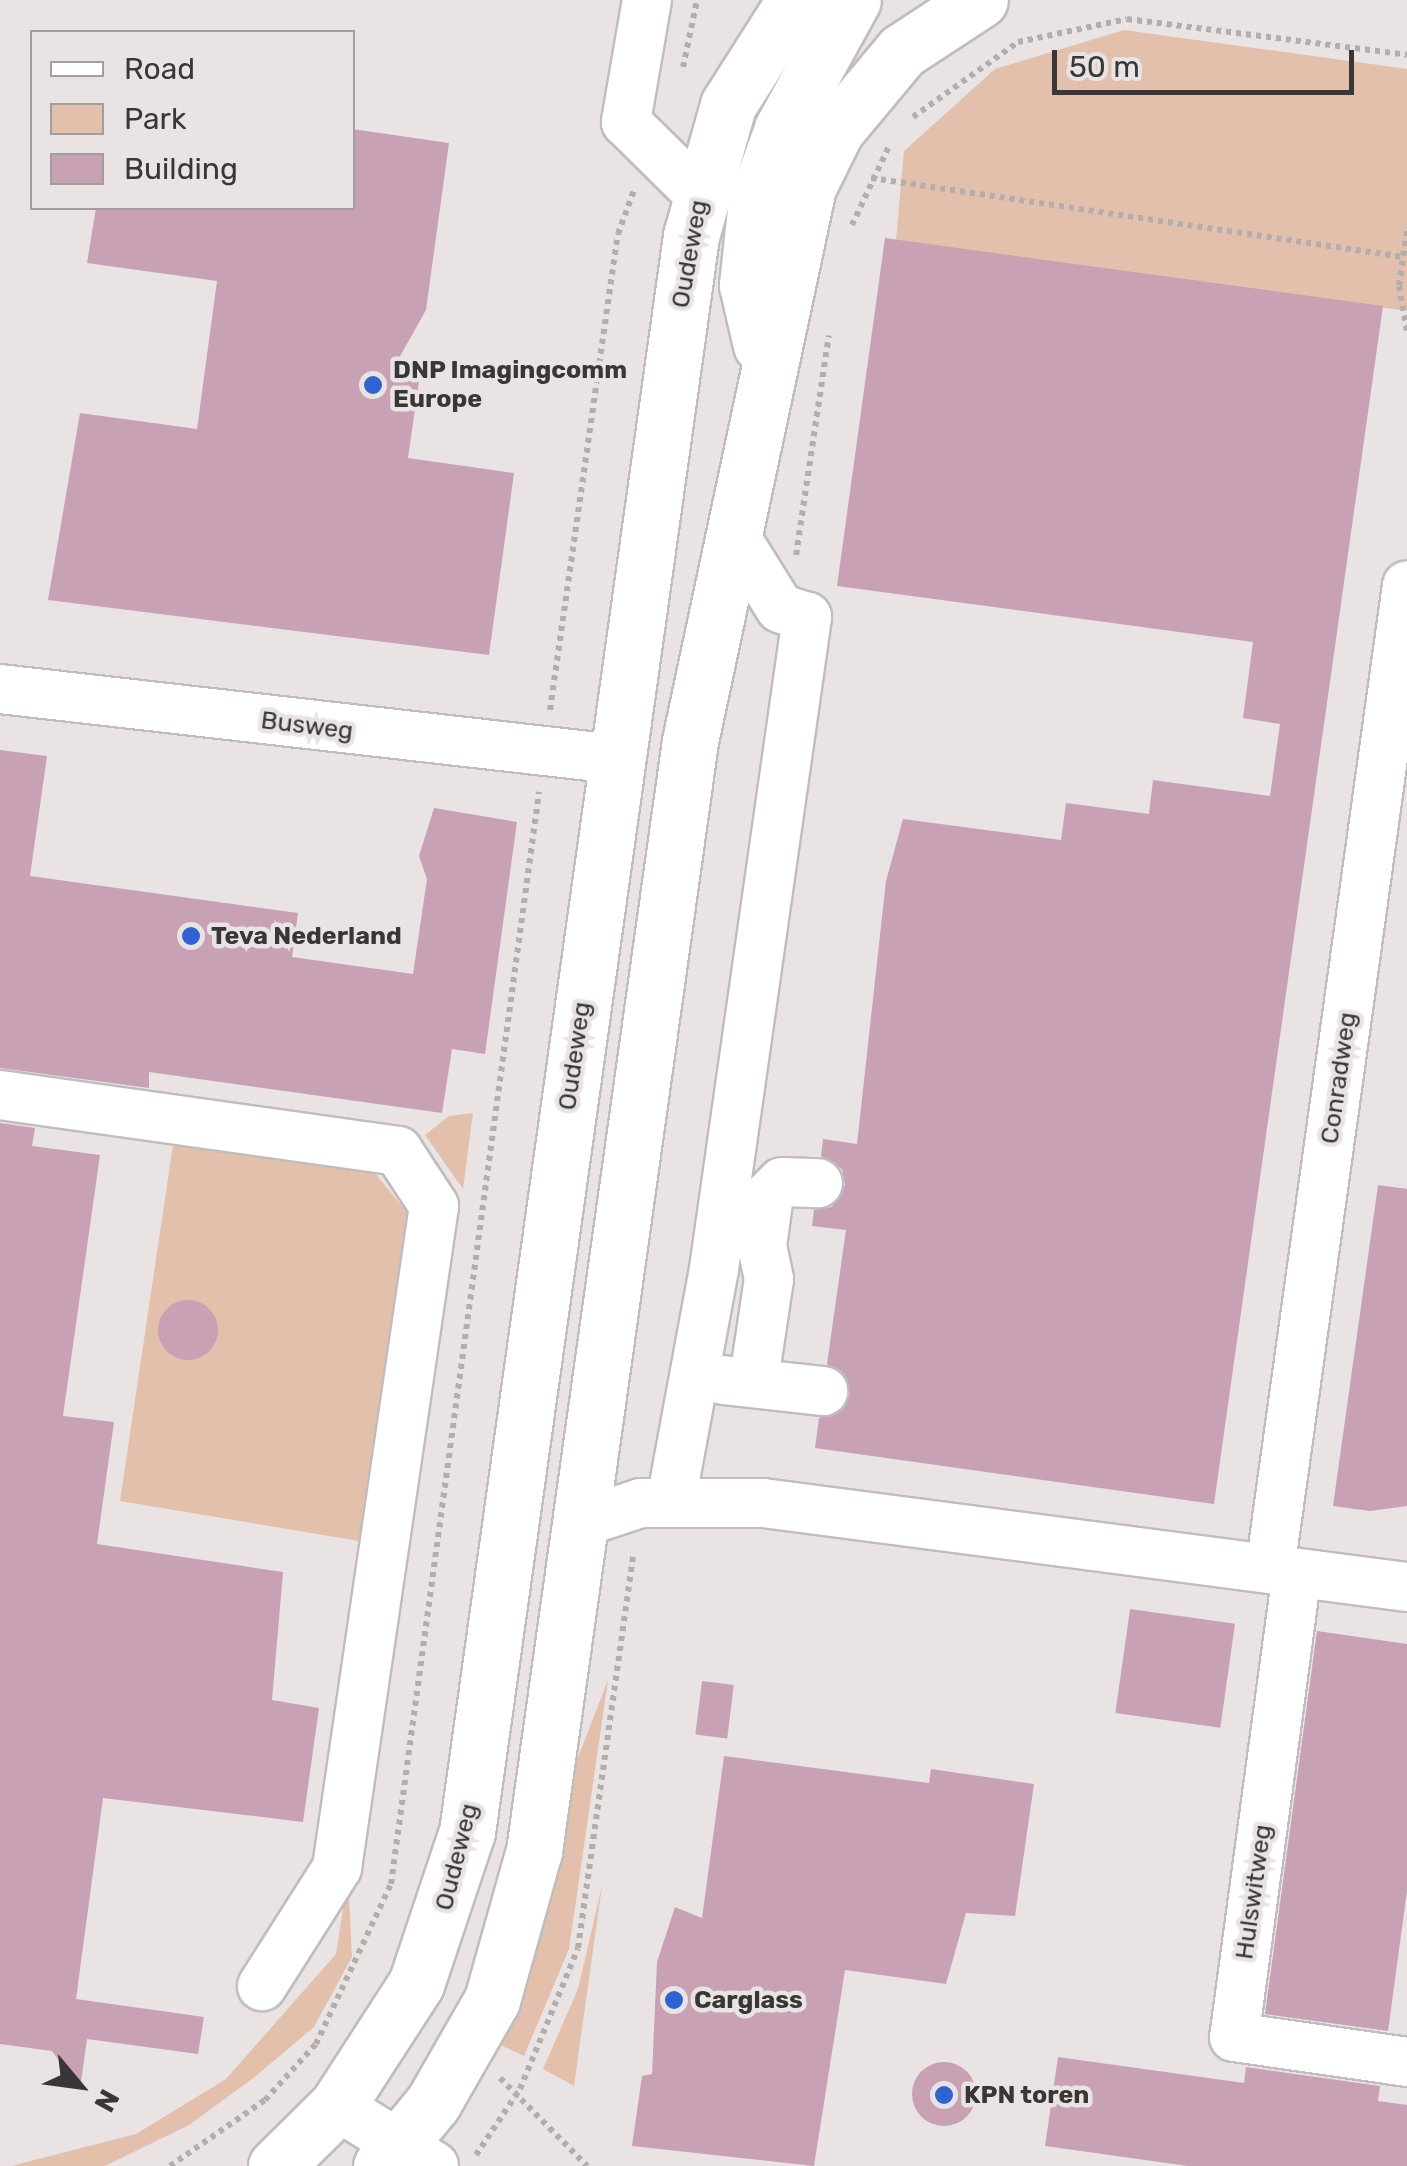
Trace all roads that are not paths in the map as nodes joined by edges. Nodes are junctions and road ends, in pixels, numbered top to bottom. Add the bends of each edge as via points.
1 (647, 0) edge
2 (795, 0) edge
3 (856, 0) edge
4 (960, 10) edge
5 (699, 194) junction
6 (768, 367) junction
7 (733, 532) junction
8 (1407, 586) edge
9 (0, 689) edge
10 (615, 759) junction
11 (0, 1095) edge
12 (818, 1183) dead end
13 (754, 1379) junction
14 (694, 1386) junction
15 (823, 1390) dead end
16 (676, 1481) junction
17 (580, 1523) junction
18 (1284, 1571) junction
19 (1407, 1588) edge
20 (262, 1986) dead end
21 (1407, 2062) edge
22 (337, 2106) junction
23 (404, 2160) edge
24 (276, 2166) edge

1 - 5 street via 638,135
2 - 5 main road, Oudeweg via 747,66
3 - 4 main road
3 - 6 main road via 782,129 756,201 747,286
4 - 6 main road via 869,87 822,155
5 - 10 main road, Oudeweg
6 - 7 main road
7 - 14 street via 780,608 807,618
7 - 17 main road via 682,798
8 - 18 street, Conradweg
9 - 10 street, Busweg
10 - 22 main road, Oudeweg via 466,1832 416,1984
11 - 20 street via 398,1151 434,1206 337,1868
12 - 13 street via 782,1182 769,1195 762,1246 769,1279
13 - 14 street
13 - 15 street
14 - 16 street
16 - 17 street
16 - 18 street via 763,1503
17 - 23 main road via 516,1928 463,2058
18 - 19 street
18 - 21 street, Hulswitweg via 1234,2038
22 - 23 street
22 - 24 main road, Oudeweg

